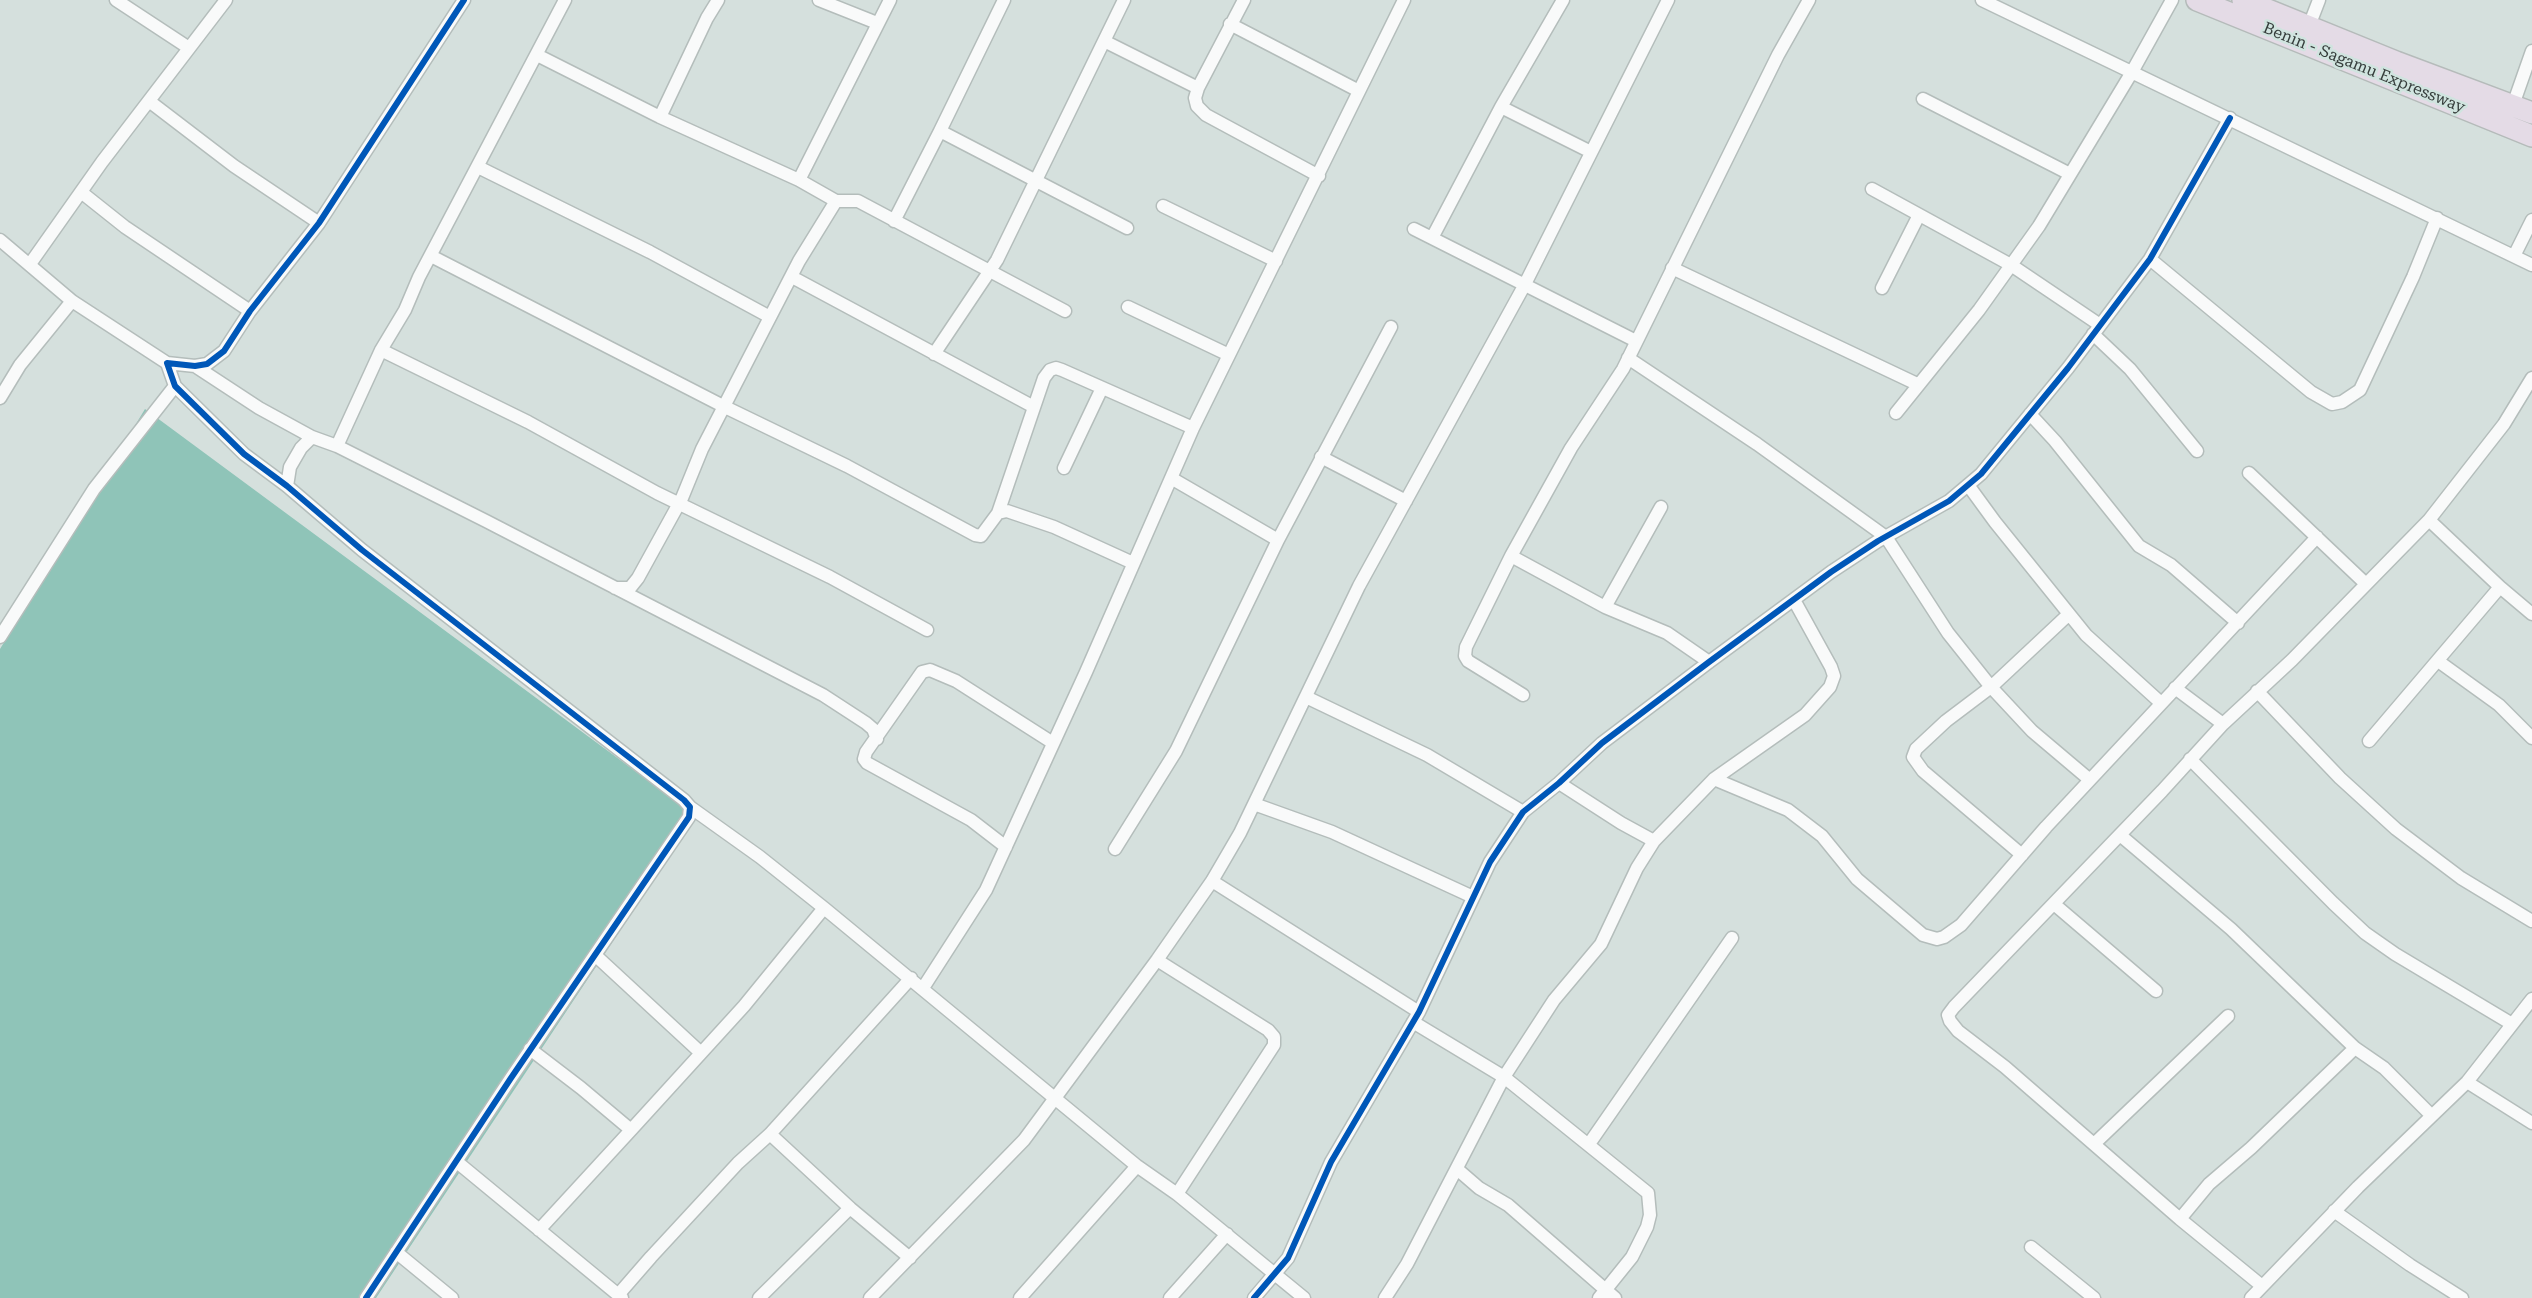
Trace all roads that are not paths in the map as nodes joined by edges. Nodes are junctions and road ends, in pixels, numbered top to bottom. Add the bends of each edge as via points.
1 (116, 0) edge
2 (226, 0) edge
3 (464, 0) edge
4 (565, 0) edge
5 (718, 0) edge
6 (819, 0) edge
7 (890, 0) edge
8 (1004, 0) edge
9 (1124, 0) edge
10 (1244, 0) edge
11 (1404, 0) edge
12 (1563, 0) edge
13 (1668, 0) edge
14 (1809, 0) edge
15 (1982, 0) edge
16 (2172, 0) edge
17 (2197, 0) edge
18 (2243, 0) edge
19 (2319, 0) edge
20 (877, 23) junction
21 (1230, 24) junction
22 (2309, 26) junction
23 (1104, 41) junction
24 (189, 48) junction
25 (2532, 51) edge
26 (537, 55) junction
27 (2132, 72) junction
28 (1198, 87) junction
29 (1359, 91) junction
30 (1923, 99) dead end
31 (149, 101) junction
32 (1501, 107) junction
33 (2522, 109) edge
34 (660, 117) junction
35 (2230, 118) junction
36 (939, 131) junction
37 (2532, 136) edge
38 (1591, 152) junction
39 (478, 167) junction
40 (2070, 174) junction
41 (1319, 176) junction
42 (799, 180) junction
43 (1035, 181) junction
44 (1872, 189) dead end
45 (81, 192) junction
46 (836, 201) junction
47 (1163, 206) dead end
48 (1919, 215) junction
49 (2437, 218) junction
50 (2532, 220) edge
51 (894, 221) junction
52 (319, 223) junction
53 (1127, 228) dead end
54 (1414, 229) dead end
55 (1432, 238) junction
56 (0, 240) edge
57 (431, 256) junction
58 (2514, 256) junction
59 (2150, 259) junction
60 (1276, 261) junction
61 (30, 264) junction
62 (2011, 265) junction
63 (2532, 265) edge
64 (1672, 268) junction
65 (990, 272) junction
66 (792, 276) junction
67 (1524, 286) junction
68 (1882, 288) dead end
69 (72, 301) junction
70 (1128, 307) dead end
71 (250, 311) junction
72 (1065, 311) dead end
73 (770, 317) junction
74 (1391, 327) dead end
75 (2097, 330) junction
76 (1636, 341) junction
77 (381, 350) junction
78 (934, 354) junction
79 (1229, 356) junction
80 (1628, 358) junction
81 (167, 363) junction
82 (195, 366) junction
83 (2532, 378) edge
84 (1917, 384) junction
85 (175, 386) junction
86 (1102, 388) junction
87 (0, 398) edge
88 (725, 407) junction
89 (1034, 407) junction
90 (1896, 413) dead end
91 (2030, 414) junction
92 (1193, 428) junction
93 (312, 437) junction
94 (337, 446) junction
95 (2197, 451) dead end
96 (1321, 457) junction
97 (1064, 468) dead end
98 (2248, 473) dead end
99 (1171, 478) junction
100 (1968, 485) junction
101 (287, 486) junction
102 (1406, 501) junction
103 (679, 503) junction
104 (1661, 507) dead end
105 (998, 513) junction
106 (2429, 520) junction
107 (1886, 537) junction
108 (2317, 537) junction
109 (1278, 540) junction
110 (1511, 556) junction
111 (1133, 563) junction
112 (2367, 584) junction
113 (2500, 587) junction
114 (615, 588) junction
115 (1794, 600) junction
116 (1605, 607) junction
117 (2069, 614) junction
118 (2532, 614) edge
119 (2238, 622) junction
120 (927, 630) dead end
121 (0, 638) edge
122 (2438, 661) junction
123 (1709, 662) junction
124 (1991, 687) junction
125 (2175, 688) junction
126 (2257, 691) junction
127 (1524, 695) dead end
128 (1306, 697) junction
129 (2161, 703) junction
130 (2223, 723) junction
131 (2532, 738) edge
132 (876, 739) junction
133 (2368, 741) dead end
134 (1053, 743) junction
135 (2190, 759) junction
136 (1714, 779) junction
137 (2090, 780) junction
138 (1559, 783) junction
139 (1254, 804) junction
140 (690, 807) junction
141 (1522, 812) junction
142 (2120, 835) junction
143 (1654, 841) junction
144 (1006, 847) junction
145 (1115, 849) dead end
146 (2022, 855) junction
147 (1212, 881) junction
148 (1473, 897) junction
149 (2054, 904) junction
150 (824, 908) junction
151 (2532, 921) edge
152 (1732, 938) dead end
153 (595, 955) junction
154 (1156, 960) junction
155 (911, 978) junction
156 (923, 988) junction
157 (2156, 991) dead end
158 (2532, 999) edge
159 (2228, 1016) dead end
160 (1416, 1017) junction
161 (2512, 1024) junction
162 (2355, 1048) junction
163 (530, 1050) junction
164 (701, 1053) junction
165 (1504, 1077) junction
166 (2467, 1082) junction
167 (1056, 1098) junction
168 (2431, 1116) junction
169 (2532, 1123) edge
170 (631, 1130) junction
171 (770, 1134) junction
172 (2095, 1143) junction
173 (1588, 1144) junction
174 (457, 1162) junction
175 (1137, 1166) junction
176 (1457, 1169) junction
177 (1177, 1194) junction
178 (850, 1208) junction
179 (2334, 1211) junction
180 (2180, 1219) junction
181 (539, 1230) junction
182 (1227, 1234) junction
183 (2031, 1247) dead end
184 (396, 1252) junction
185 (910, 1258) junction
186 (1275, 1273) junction
187 (2262, 1286) junction
188 (1607, 1295) edge
189 (2453, 1296) edge
190 (620, 1297) edge
191 (366, 1298) edge
192 (452, 1298) edge
193 (759, 1298) edge
194 (870, 1298) edge
195 (1020, 1298) edge
196 (1170, 1298) edge
197 (1254, 1298) edge
198 (1304, 1298) edge
199 (1384, 1298) edge
200 (2094, 1298) edge
201 (2251, 1298) edge

1 - 24 street
2 - 24 street
3 - 52 street
4 - 26 street
5 - 34 street
6 - 20 street
7 - 20 street
8 - 36 street
9 - 23 street
10 - 21 street
11 - 29 street
12 - 32 street
13 - 38 street
14 - 64 street
15 - 27 street
16 - 27 street
17 - 37 highway, Benin - Sagamu Expressway
18 - 22 highway
19 - 22 street
20 - 42 street
21 - 28 street
21 - 29 street
22 - 33 highway
23 - 28 street
23 - 43 street
24 - 31 street
25 - 33 street
26 - 34 street
26 - 39 street
27 - 35 street
27 - 40 street
28 - 41 street via 1197,106 1206,115
29 - 41 street
30 - 40 street
31 - 45 street
31 - 52 street via 234,166
32 - 38 street
32 - 55 street
34 - 42 street
35 - 49 street
35 - 59 street
36 - 43 street
36 - 51 street
38 - 67 street
39 - 57 street
39 - 73 street
40 - 62 street
41 - 60 street
42 - 46 street
43 - 53 street
43 - 65 street
44 - 48 street
45 - 61 street
45 - 71 street via 125,227
46 - 51 street via 858,201
46 - 66 street
47 - 60 street
48 - 62 street
48 - 68 street
49 - 58 street
49 - 59 street via 2360,390 2332,404 2311,392
50 - 58 street
51 - 65 street
52 - 71 street
54 - 55 street
55 - 67 street
56 - 61 street
57 - 77 street
57 - 88 street
58 - 63 street
59 - 75 street
60 - 79 street
61 - 69 street
62 - 75 street
62 - 84 street
64 - 76 street
64 - 84 street
65 - 72 street
65 - 78 street
66 - 73 street
66 - 78 street
67 - 76 street
67 - 102 street
69 - 81 street
69 - 87 street via 20,365
70 - 79 street
71 - 82 street via 224,351 207,364
73 - 88 street
74 - 96 street
75 - 91 street
75 - 95 street
76 - 80 street
77 - 94 street
77 - 103 street via 528,422
78 - 89 street
79 - 92 street
80 - 107 street via 1766,450
80 - 110 street via 1571,448
81 - 82 street
81 - 85 street
82 - 93 street
83 - 106 street via 2504,424
84 - 90 street
85 - 101 street via 244,454
85 - 121 street via 94,489
86 - 89 street via 1056,368 1044,378
86 - 92 street
86 - 97 street
88 - 103 street
88 - 105 street via 847,466 975,535 981,536
89 - 105 street
91 - 100 street
91 - 119 street via 2139,546 2171,565
92 - 99 street
93 - 94 street
93 - 101 street via 290,467
94 - 114 street
96 - 102 street
96 - 109 street
98 - 108 street
99 - 109 street
99 - 111 street
100 - 107 street
100 - 117 street
101 - 140 street via 362,550
102 - 128 street via 1359,586
103 - 114 street via 638,578 630,588
103 - 120 street
104 - 116 street
105 - 111 street via 1007,511 1054,526
106 - 112 street
106 - 113 street
107 - 115 street
107 - 124 street via 1948,633
108 - 112 street
108 - 119 street
109 - 145 street via 1176,751
110 - 116 street
110 - 127 street via 1465,656
111 - 134 street
112 - 126 street
113 - 118 street
113 - 122 street
114 - 132 street via 823,695 866,723
115 - 123 street
115 - 136 street via 1831,667 1834,676 1830,687 1805,715
116 - 123 street via 1667,633
117 - 124 street
117 - 129 street via 2086,635
119 - 125 street
122 - 131 street via 2499,705
122 - 133 street
123 - 138 street via 1602,742
124 - 137 street via 2032,731
124 - 146 street via 1947,721 1916,749 1913,757 1923,771
125 - 129 street
125 - 130 street
126 - 130 street
126 - 151 street via 2340,778 2396,829 2461,878
128 - 139 street
128 - 141 street via 1427,756
129 - 137 street
130 - 135 street
132 - 134 street via 922,672 930,670 956,681
132 - 144 street via 866,752 867,763 971,820
134 - 144 street
135 - 142 street
135 - 161 street via 2365,933
136 - 143 street
136 - 146 street via 1788,810 1806,823 1822,836 1857,879 1929,938 1944,937 1961,925
137 - 146 street
138 - 141 street
138 - 143 street
139 - 147 street
139 - 148 street via 1332,832
140 - 150 street
140 - 153 street via 689,817
141 - 148 street
142 - 149 street
142 - 162 street via 2231,930
143 - 165 street via 1636,868 1601,944 1554,1000
144 - 156 street via 976,908
147 - 154 street
147 - 160 street
148 - 160 street
149 - 157 street
149 - 172 street via 1948,1015 1958,1031
150 - 155 street
150 - 164 street
152 - 173 street
153 - 163 street
153 - 164 street
154 - 167 street
154 - 177 street via 1274,1037 1274,1045
155 - 156 street
155 - 171 street
156 - 167 street
158 - 161 street
159 - 172 street
160 - 165 street
160 - 186 street via 1331,1162 1288,1258
161 - 166 street
162 - 168 street via 2384,1068
162 - 180 street via 2209,1184
163 - 170 street
163 - 174 street
164 - 170 street
165 - 173 street
165 - 176 street
166 - 168 street
166 - 169 street
167 - 175 street
167 - 185 street via 1024,1140
168 - 179 street
170 - 181 street
171 - 178 street
171 - 190 street via 691,1213
172 - 180 street
173 - 188 street via 1648,1193 1647,1227
174 - 181 street
174 - 184 street
175 - 177 street
175 - 195 street
176 - 188 street via 1508,1205
176 - 199 street via 1407,1264
177 - 182 street
178 - 185 street
178 - 193 street
179 - 187 street
179 - 189 street
180 - 187 street
181 - 190 street
182 - 186 street
182 - 196 street
183 - 200 street
184 - 191 street
184 - 192 street
185 - 194 street
186 - 197 street
186 - 198 street
187 - 201 street

